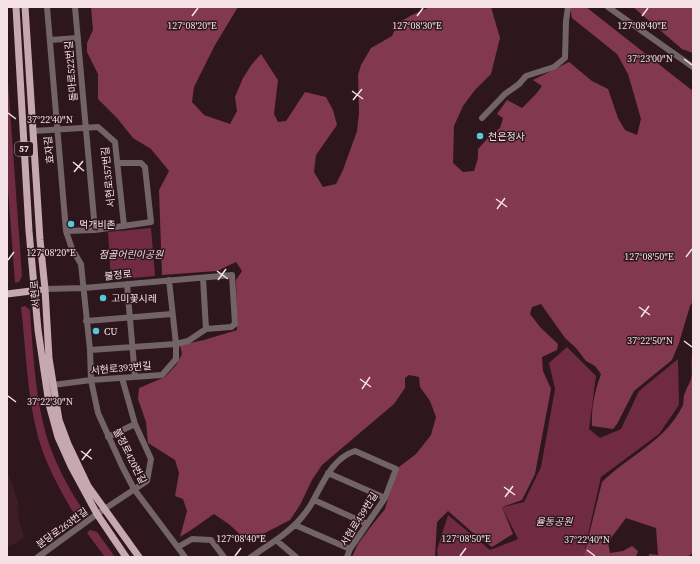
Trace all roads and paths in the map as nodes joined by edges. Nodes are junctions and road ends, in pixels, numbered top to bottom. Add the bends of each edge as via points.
1 (16, 7) edge
2 (24, 7) edge
3 (47, 7) edge
4 (75, 7) edge
5 (568, 7) edge
6 (608, 7) edge
7 (78, 38) junction
8 (50, 40) junction
9 (693, 67) edge
10 (482, 118) dead end
11 (86, 128) junction
12 (33, 130) junction
13 (57, 130) junction
14 (117, 163) junction
15 (124, 226) junction
16 (96, 230) junction
17 (66, 231) junction
18 (203, 278) junction
19 (169, 280) junction
20 (127, 284) junction
21 (84, 288) junction
22 (45, 289) junction
23 (35, 291) junction
24 (7, 294) edge
25 (172, 314) junction
26 (130, 318) junction
27 (86, 321) junction
28 (206, 329) junction
29 (176, 344) junction
30 (132, 347) junction
31 (90, 350) junction
32 (135, 377) junction
33 (122, 378) junction
34 (91, 380) junction
35 (53, 385) junction
36 (135, 424) junction
37 (108, 437) junction
38 (328, 473) junction
39 (134, 489) junction
40 (385, 498) junction
41 (314, 500) junction
42 (104, 509) junction
43 (97, 514) junction
44 (295, 524) junction
45 (367, 524) junction
46 (276, 540) junction
47 (178, 547) junction
48 (350, 549) junction
49 (259, 555) edge
50 (38, 557) edge
51 (126, 557) edge
52 (139, 557) edge
53 (185, 557) edge
54 (224, 557) edge
55 (251, 557) edge
56 (296, 557) edge
57 (347, 557) edge

1 - 23 main road, 서현로 / 57
2 - 12 main road, 서현로 / 57
3 - 8 street, 효자길
4 - 7 street, 돌마로522번길
5 - 10 street via 565,58 554,66 526,76
6 - 9 street
7 - 8 street
7 - 11 street, 돌마로522번길
8 - 13 street, 효자길
11 - 13 street, 서현로357번길
11 - 14 street, 서현로357번길 via 98,127 115,142
11 - 16 street, 돌마로522번길
12 - 13 street, 서현로357번길
12 - 22 main road, 서현로 / 57
13 - 17 street, 효자길
14 - 15 street, 서현로357번길
14 - 15 street via 141,163 145,166 151,222
15 - 16 street
16 - 17 street
17 - 21 street, 효자길 via 81,264
18 - 19 street, 불정로
18 - 28 street
18 - 28 street, 불정로 via 232,275 235,324 231,327
19 - 20 street, 불정로
19 - 25 street, 서현로393번길
20 - 21 street, 불정로
20 - 26 street
21 - 22 street, 불정로
21 - 27 street, 불정로420번길
22 - 23 main road, 불정로
22 - 35 main road, 서현로 / 57
23 - 24 main road, 불정로
23 - 43 main road, 서현로 / 57 via 44,371 55,426 68,461
25 - 26 street
25 - 29 street, 서현로393번길
26 - 27 street
26 - 30 street
27 - 31 street, 불정로420번길
28 - 29 street via 188,341
29 - 30 street
29 - 32 street, 서현로393번길 via 176,359 162,375
30 - 31 street
30 - 32 street
31 - 34 street, 불정로420번길
32 - 33 street, 서현로393번길
33 - 34 street, 서현로393번길
33 - 36 street, 분당로263번길
34 - 35 street, 서현로393번길
34 - 37 street, 불정로420번길 via 98,413
35 - 42 main road, 서현로 / 57 via 59,420 68,444 88,486
36 - 37 street
36 - 39 street, 분당로263번길 via 151,459 147,481
37 - 39 street, 불정로420번길
38 - 40 street
38 - 40 street, 서현로439번길 via 342,459 355,451 396,469
38 - 41 street
39 - 42 street, 분당로263번길
39 - 47 street, 불정로420번길
40 - 45 street, 서현로439번길
41 - 44 street
41 - 45 street
42 - 43 street, 분당로263번길
42 - 52 main road, 서현로 / 57
43 - 50 street, 분당로263번길
43 - 51 main road, 서현로 / 57
44 - 46 street
44 - 48 street
45 - 48 street, 서현로439번길
46 - 49 street
46 - 56 street
47 - 53 street, 불정로420번길
47 - 54 street via 192,539 211,540
48 - 57 street, 서현로439번길
49 - 55 street

